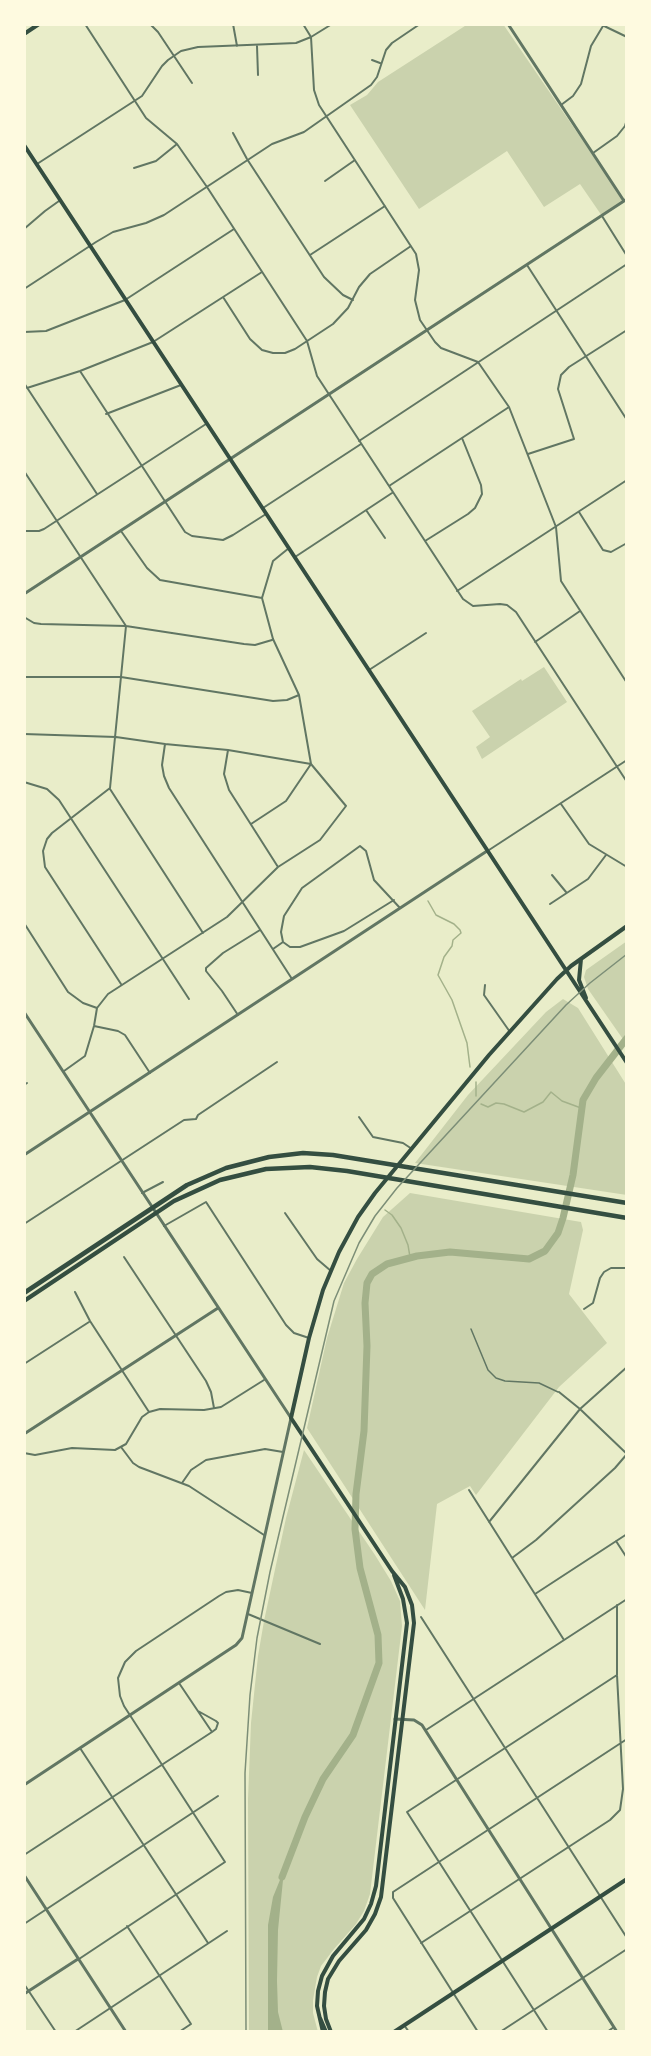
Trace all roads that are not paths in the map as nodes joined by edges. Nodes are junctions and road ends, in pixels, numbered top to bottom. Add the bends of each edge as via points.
1 (39, 24) edge
2 (85, 24) edge
3 (150, 24) edge
4 (233, 24) edge
5 (303, 24) edge
6 (332, 24) edge
7 (420, 24) edge
8 (508, 24) edge
9 (601, 25) edge
10 (24, 34) edge
11 (311, 37) junction
12 (627, 37) edge
13 (237, 46) junction
14 (257, 46) junction
15 (174, 55) junction
16 (372, 60) dead end
17 (381, 63) junction
18 (258, 75) dead end
19 (192, 83) dead end
20 (135, 101) junction
21 (561, 105) junction
22 (326, 116) junction
23 (627, 119) edge
24 (233, 133) dead end
25 (177, 144) junction
26 (24, 145) edge
27 (593, 153) junction
28 (247, 159) junction
29 (355, 160) junction
30 (37, 164) junction
31 (134, 168) dead end
32 (325, 181) dead end
33 (207, 187) junction
34 (626, 200) edge
35 (60, 201) junction
36 (385, 206) junction
37 (602, 216) junction
38 (24, 229) edge
39 (234, 229) junction
40 (90, 246) junction
41 (411, 246) junction
42 (310, 255) junction
43 (627, 256) edge
44 (627, 264) edge
45 (527, 265) junction
46 (262, 272) junction
47 (24, 290) edge
48 (222, 297) junction
49 (125, 300) junction
50 (353, 300) junction
51 (556, 311) junction
52 (627, 330) edge
53 (426, 331) junction
54 (24, 332) edge
55 (307, 341) junction
56 (153, 342) junction
57 (586, 357) junction
58 (478, 362) junction
59 (80, 371) junction
60 (24, 383) edge
61 (181, 385) junction
62 (27, 388) junction
63 (329, 395) junction
64 (509, 407) junction
65 (106, 414) junction
66 (627, 420) edge
67 (207, 423) junction
68 (462, 438) junction
69 (360, 442) junction
70 (528, 454) junction
71 (230, 459) junction
72 (141, 466) junction
73 (24, 471) edge
74 (627, 480) edge
75 (389, 486) junction
76 (393, 492) junction
77 (97, 494) junction
78 (164, 503) junction
79 (263, 508) junction
80 (366, 510) junction
81 (579, 512) junction
82 (266, 514) junction
83 (56, 521) junction
84 (556, 527) junction
85 (24, 531) edge
86 (121, 531) junction
87 (385, 538) dead end
88 (425, 541) junction
89 (627, 543) edge
90 (289, 548) junction
91 (80, 557) junction
92 (295, 557) junction
93 (457, 591) junction
94 (24, 594) edge
95 (262, 598) junction
96 (580, 611) junction
97 (24, 616) edge
98 (126, 626) junction
99 (426, 633) dead end
100 (273, 639) junction
101 (535, 642) junction
102 (369, 670) junction
103 (121, 677) junction
104 (24, 678) edge
105 (627, 683) edge
106 (299, 695) junction
107 (24, 734) edge
108 (116, 737) junction
109 (165, 744) junction
110 (228, 750) junction
111 (627, 760) edge
112 (311, 764) junction
113 (617, 767) junction
114 (24, 782) edge
115 (627, 782) edge
116 (110, 788) junction
117 (561, 803) junction
118 (72, 819) junction
119 (250, 824) junction
120 (488, 851) junction
121 (606, 854) junction
122 (278, 867) junction
123 (627, 867) edge
124 (552, 874) dead end
125 (566, 892) junction
126 (394, 900) junction
127 (242, 902) junction
128 (550, 904) dead end
129 (400, 908) junction
130 (24, 923) edge
131 (627, 926) edge
132 (260, 930) junction
133 (203, 933) junction
134 (283, 942) junction
135 (273, 949) junction
136 (162, 959) junction
137 (580, 959) junction
138 (565, 971) junction
139 (292, 980) junction
140 (121, 984) junction
141 (484, 984) dead end
142 (189, 999) dead end
143 (97, 1008) junction
144 (25, 1015) edge
145 (238, 1015) junction
146 (599, 1023) junction
147 (94, 1026) junction
148 (510, 1032) junction
149 (277, 1062) dead end
150 (627, 1063) edge
151 (63, 1072) junction
152 (150, 1073) junction
153 (90, 1112) junction
154 (359, 1117) dead end
155 (24, 1149) edge
156 (412, 1149) junction
157 (26, 1154) edge
158 (121, 1160) junction
159 (163, 1182) dead end
160 (142, 1192) junction
161 (627, 1203) edge
162 (285, 1213) dead end
163 (627, 1218) edge
164 (24, 1224) edge
165 (163, 1224) junction
166 (124, 1257) dead end
167 (627, 1268) edge
168 (331, 1271) junction
169 (75, 1292) dead end
170 (24, 1293) edge
171 (24, 1301) edge
172 (218, 1308) junction
173 (584, 1309) dead end
174 (90, 1321) junction
175 (471, 1329) dead end
176 (175, 1335) junction
177 (309, 1338) junction
178 (24, 1364) edge
179 (627, 1367) edge
180 (122, 1370) junction
181 (264, 1380) junction
182 (559, 1392) joint
183 (214, 1408) junction
184 (580, 1409) junction
185 (149, 1412) junction
186 (291, 1418) junction
187 (24, 1434) edge
188 (121, 1447) junction
189 (283, 1452) junction
190 (24, 1454) edge
191 (627, 1454) edge
192 (182, 1483) junction
193 (469, 1490) dead end
194 (489, 1522) junction
195 (264, 1534) junction
196 (627, 1534) edge
197 (616, 1541) junction
198 (512, 1558) junction
199 (627, 1558) edge
200 (392, 1571) junction
201 (252, 1593) junction
202 (535, 1594) junction
203 (627, 1599) edge
204 (617, 1605) junction
205 (248, 1614) junction
206 (421, 1617) dead end
207 (564, 1640) junction
208 (320, 1644) dead end
209 (617, 1675) junction
210 (179, 1683) junction
211 (474, 1699) junction
212 (198, 1711) junction
213 (130, 1715) junction
214 (395, 1719) junction
215 (404, 1719) junction
216 (426, 1730) junction
217 (212, 1732) junction
218 (627, 1738) edge
219 (621, 1743) junction
220 (80, 1748) junction
221 (506, 1749) junction
222 (161, 1765) junction
223 (457, 1780) junction
224 (24, 1785) edge
225 (218, 1796) dead end
226 (112, 1797) junction
227 (537, 1798) junction
228 (193, 1814) junction
229 (488, 1830) junction
230 (145, 1845) junction
231 (568, 1847) junction
232 (24, 1855) edge
233 (439, 1861) junction
234 (24, 1875) edge
235 (519, 1879) junction
236 (627, 1879) edge
237 (176, 1894) junction
238 (600, 1897) junction
239 (47, 1910) junction
240 (470, 1911) junction
241 (24, 1924) edge
242 (127, 1926) junction
243 (551, 1929) junction
244 (227, 1931) dead end
245 (627, 1938) edge
246 (208, 1943) junction
247 (421, 1943) junction
248 (627, 1949) edge
249 (79, 1959) junction
250 (502, 1961) junction
251 (159, 1975) junction
252 (583, 1978) junction
253 (24, 1984) edge
254 (29, 1991) junction
255 (454, 1993) junction
256 (24, 1994) edge
257 (110, 2008) junction
258 (534, 2010) junction
259 (404, 2025) junction
260 (614, 2027) junction
261 (322, 2031) edge
262 (56, 2032) edge
263 (74, 2032) edge
264 (126, 2032) edge
265 (179, 2032) edge
266 (331, 2032) edge
267 (394, 2032) edge
268 (409, 2032) edge
269 (478, 2032) edge
270 (500, 2032) edge
271 (548, 2032) edge
272 (607, 2032) edge
273 (617, 2032) edge

1 - 10 main road
2 - 20 street
3 - 15 street
4 - 13 street
5 - 11 street
6 - 11 street
7 - 17 street via 392,43
8 - 21 street
9 - 12 street
9 - 21 street via 581,84
11 - 14 street via 296,43
11 - 22 street via 314,90
13 - 14 street
13 - 15 street via 198,47
14 - 18 street
15 - 19 street
15 - 20 street
16 - 17 street
17 - 22 street via 371,85
20 - 25 street via 146,118
20 - 30 street
21 - 27 street
22 - 28 street via 304,132
22 - 29 street
23 - 27 street via 617,136
24 - 28 street
25 - 31 street via 156,161
25 - 33 street
26 - 30 main road
27 - 34 street
28 - 33 street
28 - 42 street
29 - 32 street
29 - 36 street
30 - 35 main road
33 - 39 street
33 - 40 street via 164,215 115,232
34 - 37 street
35 - 38 street
35 - 40 main road
36 - 41 street
36 - 42 street
37 - 43 street
37 - 45 street
39 - 46 street
39 - 49 street
40 - 47 street
40 - 49 main road
41 - 50 street via 370,274
41 - 53 street via 419,264 416,306
42 - 50 street via 333,286
44 - 51 street
45 - 51 street
45 - 53 street
46 - 48 street
46 - 55 street
48 - 55 street via 262,350 285,353
48 - 56 street
49 - 54 street via 46,331
49 - 56 main road
50 - 55 street via 333,324
51 - 57 street
51 - 58 street
52 - 57 street
53 - 58 street via 441,348
53 - 63 street
55 - 63 street via 317,376
56 - 59 street
56 - 61 main road
57 - 66 street
57 - 70 street via 565,370 558,381 574,439
58 - 64 street
58 - 69 street
59 - 62 street
59 - 65 street
60 - 62 street
61 - 65 street
61 - 67 main road
62 - 77 street
63 - 69 street
63 - 71 street
64 - 68 street
64 - 70 street
65 - 72 street
67 - 71 main road
67 - 72 street
68 - 75 street
68 - 88 street via 482,494 468,514
69 - 75 street
69 - 79 street
70 - 84 street
71 - 78 street
71 - 79 main road
72 - 77 street
72 - 78 street
73 - 83 street
74 - 81 street
75 - 76 street
76 - 80 street
76 - 88 street
77 - 83 street
78 - 82 street via 185,532 215,540 233,536
78 - 86 street
79 - 82 main road
80 - 87 street
80 - 92 street
81 - 84 street
81 - 89 street via 603,550 611,552
82 - 90 main road
83 - 85 street via 39,531
83 - 91 street
84 - 93 street
84 - 96 street via 561,581
86 - 91 street
86 - 95 street via 160,580
88 - 93 street
90 - 92 main road
90 - 95 street via 273,561
91 - 94 street
91 - 98 street
92 - 102 main road
93 - 101 street via 473,606 501,604 512,608
95 - 100 street
96 - 101 street
96 - 105 street
97 - 98 street via 41,624
98 - 100 street via 255,645
98 - 103 street
99 - 102 street
100 - 106 street
101 - 113 street
102 - 120 main road
103 - 104 street
103 - 106 street via 273,701
103 - 108 street
106 - 112 street
107 - 108 street
108 - 109 street
108 - 116 street
109 - 110 street
109 - 127 street via 165,781
110 - 112 street
110 - 119 street via 226,782
111 - 113 street
112 - 119 street via 286,801
112 - 122 street via 346,806 320,840
113 - 115 street
113 - 117 street
114 - 118 street via 54,794
116 - 118 street
116 - 133 street
117 - 120 street
117 - 121 street via 589,844
118 - 136 street
118 - 140 street via 47,838 43,862
119 - 122 street
120 - 129 street
120 - 138 main road
121 - 123 street
121 - 125 street via 588,879
122 - 127 street
124 - 125 street
125 - 128 street
126 - 129 street
126 - 134 street via 349,929 309,945 292,948
126 - 134 street via 374,880 366,851 360,846 302,888 284,916
127 - 132 street
127 - 133 street
129 - 139 street
130 - 143 street via 68,992
131 - 137 main road
132 - 135 street
132 - 145 street via 206,968
133 - 136 street
134 - 135 street
135 - 139 street
136 - 140 street
136 - 142 street
137 - 138 main road
137 - 146 main road via 581,989
138 - 146 main road
138 - 148 main road
139 - 145 street
140 - 143 street
141 - 148 street via 484,995
143 - 147 street
144 - 151 street
145 - 152 street
146 - 150 main road
147 - 151 street via 85,1056
147 - 152 street via 125,1035
148 - 156 main road
149 - 158 street via 196,1119 184,1120
151 - 153 street
152 - 153 street
153 - 157 street
153 - 158 street
154 - 156 street via 373,1137 403,1143
155 - 157 street
156 - 168 main road via 365,1207
158 - 160 street
158 - 164 street
159 - 160 street
160 - 165 street
161 - 170 highway via 333,1155 303,1153 257,1159 226,1168 171,1194
162 - 168 street via 317,1259
163 - 171 highway via 319,1167 253,1171 185,1195
165 - 172 street
165 - 177 street via 206,1202 286,1326
166 - 176 street
167 - 173 street via 604,1272 593,1304
168 - 177 main road
169 - 174 street
172 - 176 street
172 - 181 street
174 - 178 street
174 - 180 street
175 - 182 lane via 488,1370 496,1378 539,1383
176 - 180 street
176 - 183 street via 206,1382
177 - 186 main road
179 - 184 street
180 - 185 street
180 - 187 street
181 - 183 street
181 - 186 street
182 - 184 street
183 - 185 street
184 - 191 street
184 - 194 street
185 - 188 street
186 - 189 street
186 - 200 main road
188 - 190 street via 109,1451 72,1448
188 - 192 street via 139,1467
189 - 192 street via 265,1449 206,1460 190,1470
189 - 195 street
191 - 198 street
192 - 195 street
193 - 194 street
194 - 198 street
195 - 201 street
196 - 197 street
197 - 199 street
197 - 202 street
198 - 202 street
200 - 214 main road via 406,1617
200 - 215 main road via 408,1592 414,1617
201 - 205 street
201 - 213 street via 226,1592 130,1656 118,1678 120,1696
202 - 207 street
203 - 204 street
204 - 207 street
204 - 209 street
205 - 208 street
205 - 210 street via 242,1638 236,1645
206 - 211 street
207 - 211 street
209 - 219 street
209 - 221 street
210 - 212 street
210 - 213 street
211 - 216 street
211 - 221 street
212 - 217 street
212 - 217 street via 216,1721 218,1726
213 - 220 street
213 - 222 street
214 - 215 street
214 - 261 main road via 374,1896 360,1926 325,1969 318,1991
215 - 216 street via 417,1721
215 - 266 main road via 381,1898 366,1930 328,1979 324,2006
216 - 223 street
217 - 222 street
218 - 219 street
219 - 227 street
219 - 231 street via 620,1810
220 - 224 street
220 - 226 street
221 - 223 street
221 - 227 street
222 - 226 street
222 - 228 street
223 - 229 street
223 - 233 street via 407,1812
225 - 228 street
226 - 230 street
226 - 232 street
227 - 229 street
227 - 231 street
228 - 230 street
228 - 237 street via 225,1862
229 - 233 street
229 - 235 street
230 - 237 street
230 - 239 street
231 - 235 street
231 - 238 street
233 - 240 street
233 - 247 street via 392,1895
234 - 239 street
235 - 240 street
235 - 243 street
236 - 238 main road
237 - 242 street
237 - 246 street
238 - 243 main road
238 - 245 street
239 - 241 street
239 - 249 street
240 - 247 street
240 - 250 street
242 - 249 street
242 - 251 street
243 - 250 main road
243 - 252 street
244 - 246 street
246 - 251 street
247 - 255 street
248 - 252 street
249 - 254 street
249 - 257 street
250 - 255 main road
250 - 258 street
251 - 257 street
251 - 265 street via 191,2024
252 - 258 street
252 - 260 street
253 - 254 street
254 - 256 street
254 - 262 street
255 - 259 main road
255 - 269 street
257 - 263 street
257 - 264 street
258 - 270 street
258 - 271 street
259 - 267 main road
259 - 268 street
260 - 272 street
260 - 273 street

